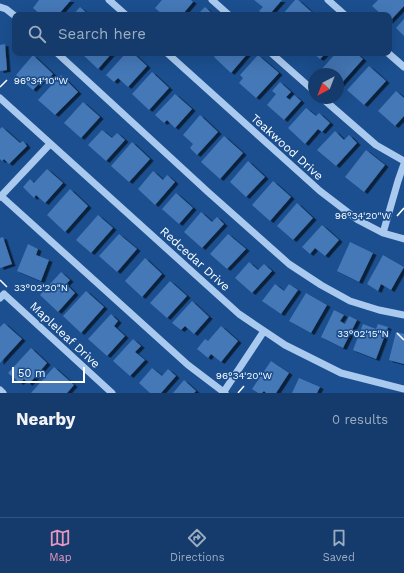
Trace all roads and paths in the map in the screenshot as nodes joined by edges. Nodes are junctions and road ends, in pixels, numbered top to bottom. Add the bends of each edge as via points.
1 (109, 0) edge
2 (212, 0) edge
3 (328, 0) edge
4 (0, 6) edge
5 (123, 12) edge
6 (226, 12) edge
7 (342, 12) edge
8 (12, 14) edge
9 (60, 56) edge
10 (171, 56) edge
11 (275, 56) edge
12 (391, 56) edge
13 (404, 67) edge
14 (308, 86) edge
15 (0, 98) edge
16 (329, 104) edge
17 (50, 144) junction
18 (404, 161) edge
19 (404, 164) edge
20 (0, 197) edge
21 (383, 233) junction
22 (404, 239) edge
23 (2, 296) edge
24 (404, 315) edge
25 (264, 331) junction
26 (404, 389) edge
27 (0, 390) edge
28 (3, 393) edge
29 (112, 393) edge
30 (224, 393) edge

1 - 5 street
2 - 6 street
3 - 7 street
4 - 8 street
9 - 24 street via 289,264 350,301
10 - 21 street, Teakwood Drive via 320,191 358,220
11 - 14 street
12 - 13 street
15 - 17 street, Redcedar Drive
16 - 18 street via 376,145
17 - 20 street
17 - 25 street, Redcedar Drive via 238,314
19 - 21 street
20 - 30 street via 188,365
21 - 22 street, Teakwood Drive
23 - 29 street, Mapleleaf Drive
25 - 26 street, Redcedar Drive via 285,345 341,373
25 - 30 street
27 - 28 street

